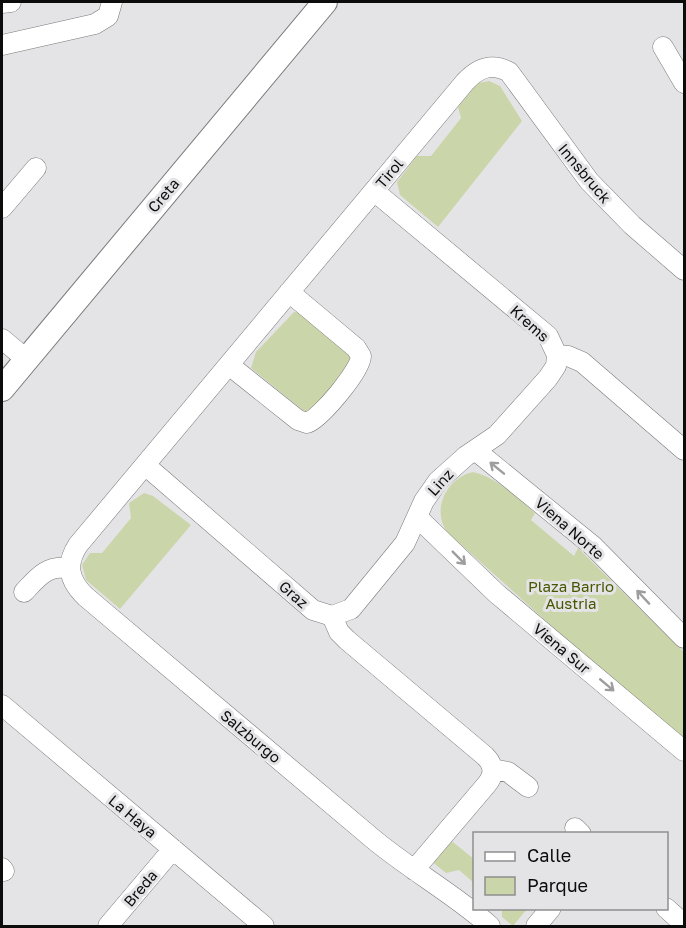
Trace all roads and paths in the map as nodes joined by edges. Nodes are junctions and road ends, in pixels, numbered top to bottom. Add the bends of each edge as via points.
1 (11, 2) edge
2 (112, 2) edge
3 (325, 2) edge
4 (2, 3) edge
5 (2, 45) edge
6 (663, 47) dead end
7 (496, 67) joint
8 (684, 83) edge
9 (36, 168) dead end
10 (374, 191) junction
11 (2, 208) edge
12 (684, 270) edge
13 (289, 292) junction
14 (2, 339) edge
15 (557, 355) junction
16 (26, 359) junction
17 (229, 365) junction
18 (2, 389) edge
19 (475, 450) junction
20 (684, 450) edge
21 (145, 465) junction
22 (417, 517) junction
23 (69, 568) junction
24 (24, 592) dead end
25 (332, 616) junction
26 (684, 638) edge
27 (2, 705) edge
28 (684, 751) edge
29 (493, 769) junction
30 (528, 787) dead end
31 (173, 849) junction
32 (414, 870) junction
33 (550, 910) edge
34 (667, 910) edge
35 (684, 924) edge
36 (108, 927) edge
37 (264, 927) edge
38 (490, 927) edge
39 (536, 927) edge

1 - 4 street
2 - 5 street via 108,16 95,24
3 - 16 street, Creta
6 - 8 street
7 - 10 street, Tirol via 482,68 471,76
7 - 12 street, Innsbruck via 514,78 565,151 610,204
9 - 11 street
10 - 13 street, Tirol
10 - 15 street, Krems via 548,336
13 - 17 street, Tirol
13 - 17 street via 359,352 359,366 350,378 313,422 302,423
14 - 16 street
15 - 19 street, Linz via 556,366 548,378 497,435
15 - 20 street, Krems via 582,362
16 - 18 street, Creta
17 - 21 street, Tirol
19 - 22 street, Linz via 438,481
26 -> 19 street, Viena Norte via 586,540
21 - 23 street, Tirol via 78,545
21 - 25 street, Graz via 313,610
22 - 25 street, Linz via 405,543 351,609
22 -> 28 street, Viena Sur via 496,594
23 - 24 street via 46,571
23 - 32 street, Salzburgo via 86,597
25 - 29 street via 347,640 485,756
27 - 31 street, La Haya
29 - 30 street via 508,772
29 - 32 street via 482,791
31 - 36 street, Breda
31 - 37 street, La Haya
32 - 38 street, Salzburgo via 441,886
33 - 39 street
34 - 35 street

